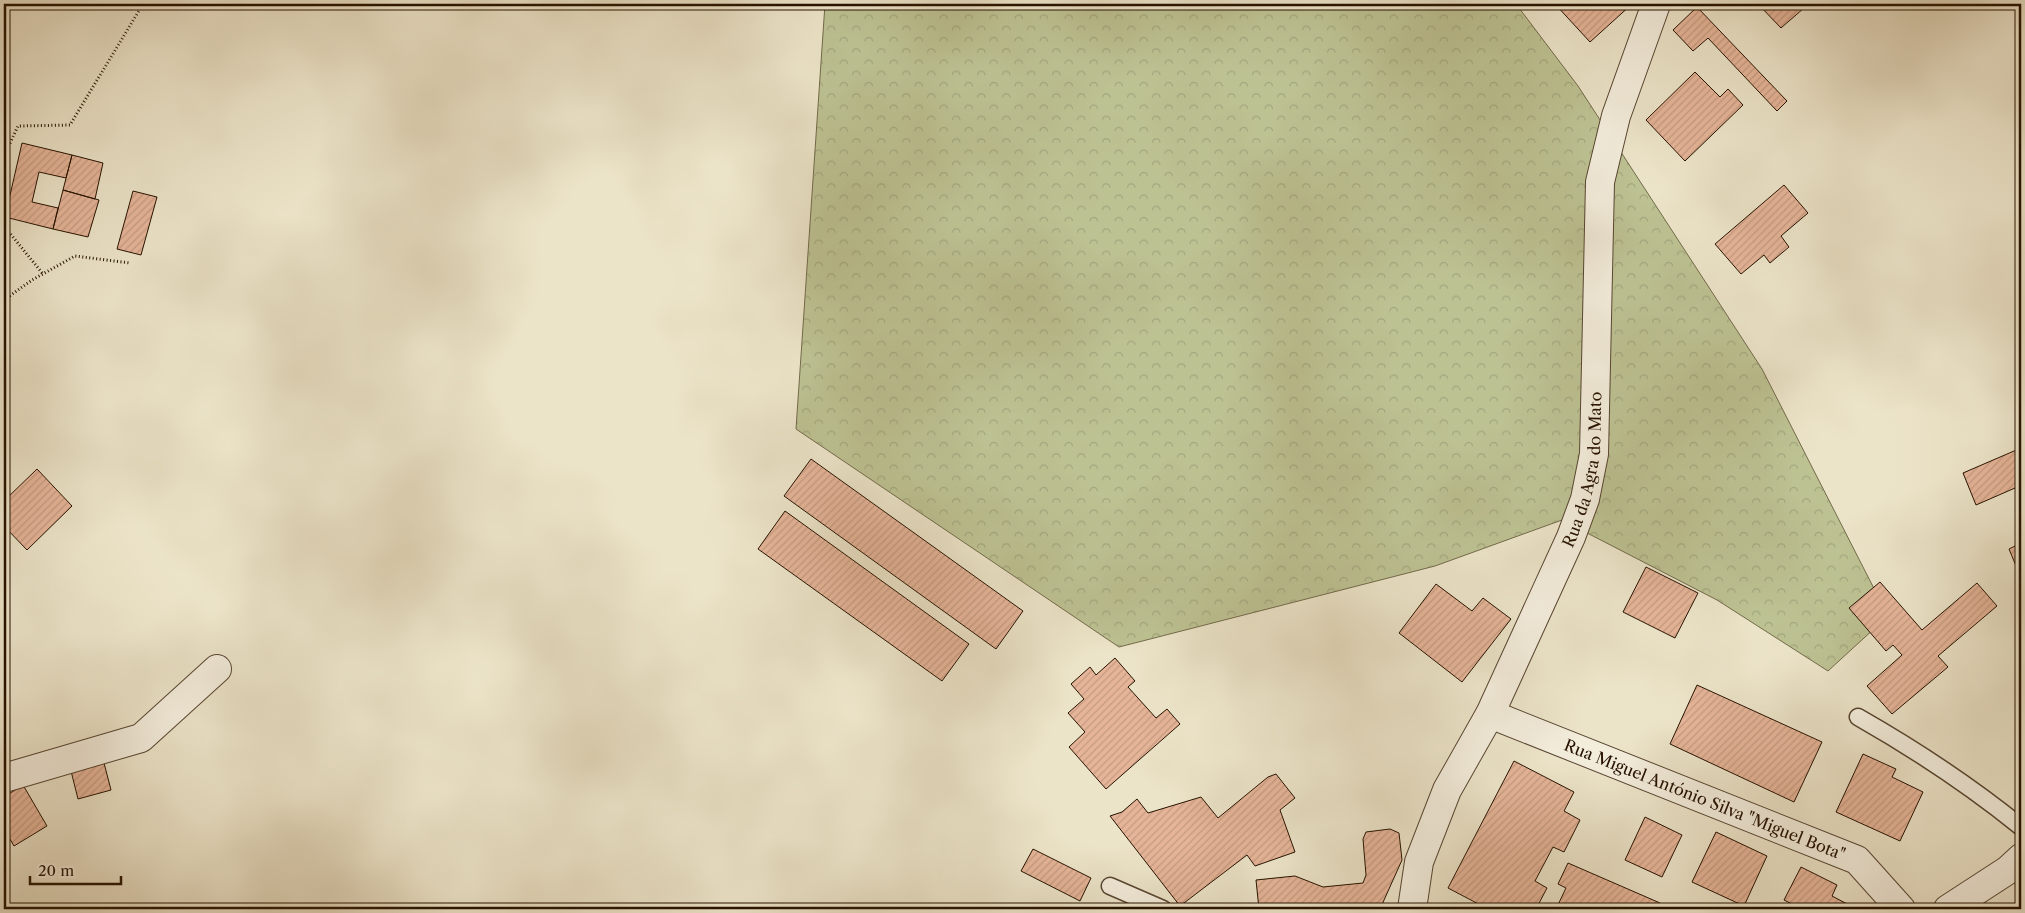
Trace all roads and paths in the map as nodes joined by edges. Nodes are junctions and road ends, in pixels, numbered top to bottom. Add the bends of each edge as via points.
1 (143, 4) edge
2 (1656, 4) edge
3 (4, 156) edge
4 (4, 226) edge
5 (130, 263) dead end
6 (43, 274) junction
7 (4, 300) edge
8 (217, 669) dead end
9 (1490, 714) junction
10 (1858, 717) dead end
11 (4, 778) edge
12 (2021, 827) edge
13 (2017, 870) edge
14 (1110, 886) dead end
15 (1162, 909) edge
16 (1412, 909) edge
17 (1901, 909) edge
18 (1948, 909) edge

1 - 3 path via 70,125 18,126
2 - 9 street, Rua da Agra do Mato via 1616,116 1600,182 1594,454 1585,499 1571,537
4 - 6 path
5 - 6 path via 75,256
6 - 7 path
8 - 11 street via 141,738
9 - 16 street, Rua da Agra do Mato via 1447,790 1419,862
9 - 17 street, Rua Miguel António Silva "Miguel Bota" via 1857,860
10 - 12 lane via 1952,774
13 - 18 street
14 - 15 lane

